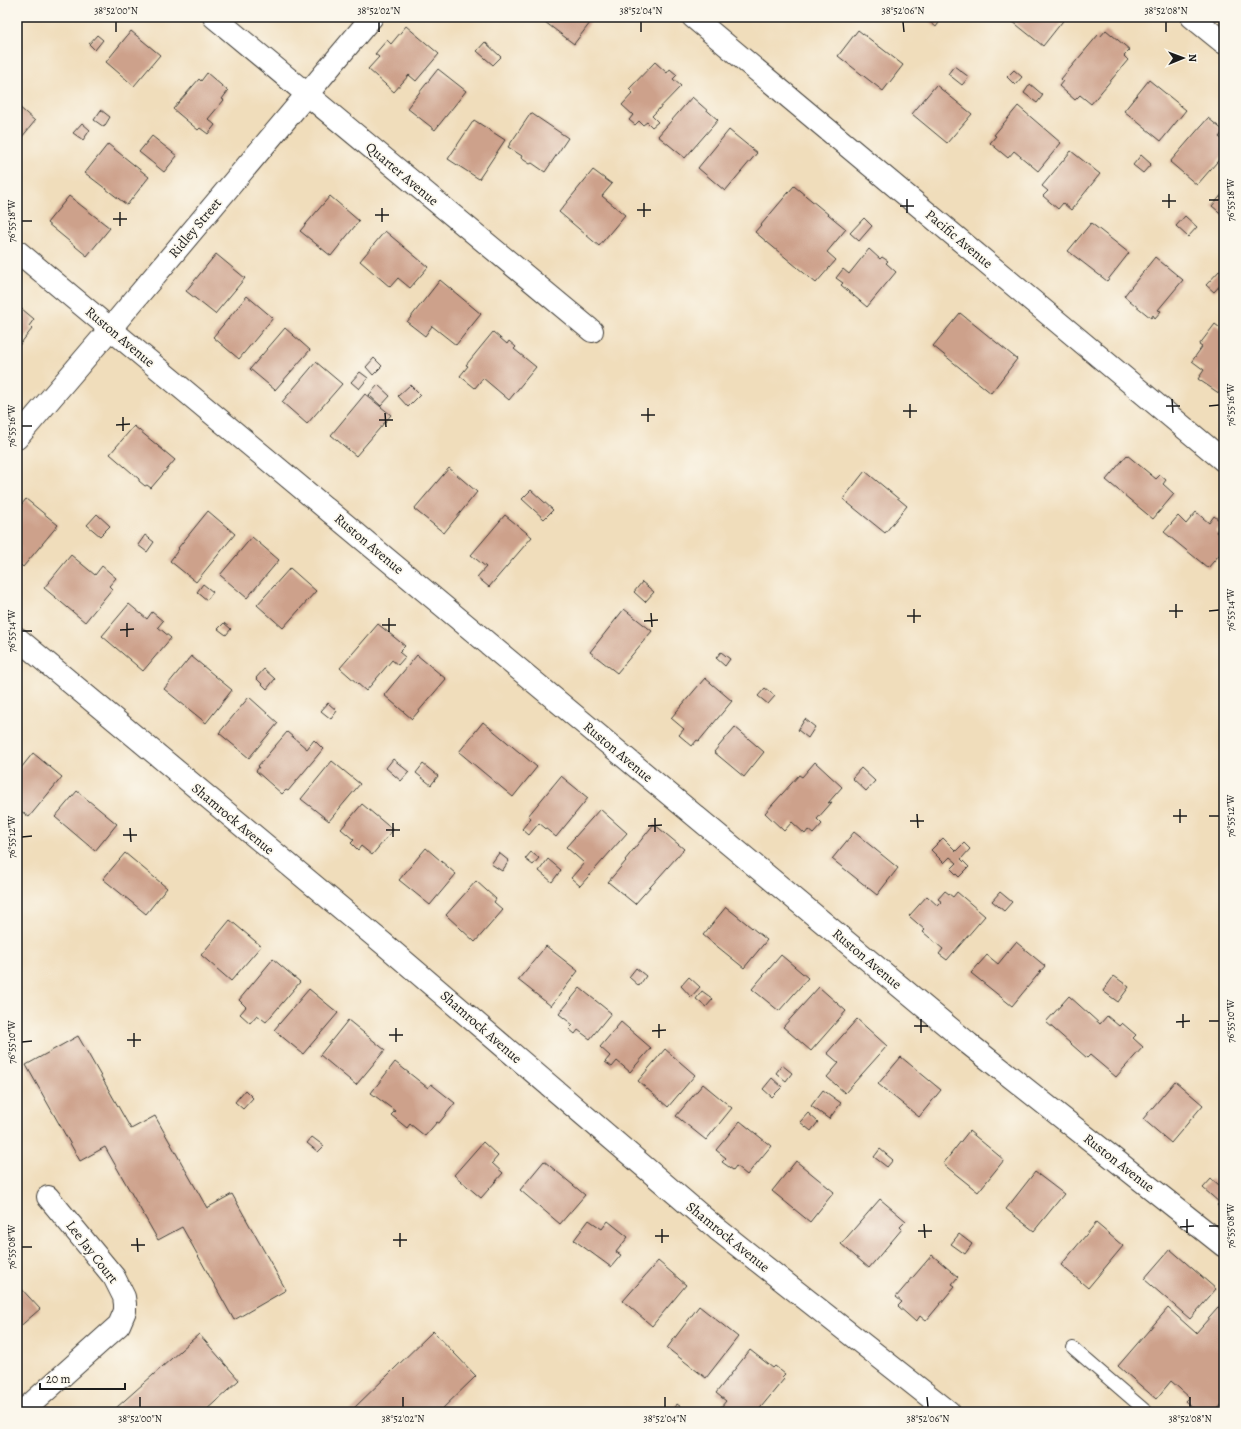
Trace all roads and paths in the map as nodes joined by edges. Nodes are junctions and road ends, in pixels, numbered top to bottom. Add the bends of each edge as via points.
1 (214, 17) edge
2 (372, 17) edge
3 (693, 17) edge
4 (1192, 17) edge
5 (1224, 43) edge
6 (307, 95) junction
7 (17, 251) edge
8 (110, 329) junction
9 (592, 331) dead end
10 (17, 438) edge
11 (1224, 461) edge
12 (17, 638) edge
13 (48, 1197) dead end
14 (1224, 1246) edge
15 (1073, 1348) dead end
16 (22, 1412) edge
17 (949, 1412) edge
18 (1147, 1412) edge

1 - 6 street, Quarter Avenue
2 - 6 street, Ridley Street
3 - 11 street, Pacific Avenue
4 - 5 street
6 - 8 street, Ridley Street
6 - 9 street, Quarter Avenue
7 - 8 street, Ruston Avenue
8 - 10 street, Ridley Street
8 - 14 street, Ruston Avenue via 969,1044
12 - 17 street, Shamrock Avenue via 384,944 717,1230
13 - 16 street, Lee Jay Court via 114,1277 124,1297 125,1311 119,1325
15 - 18 lane

